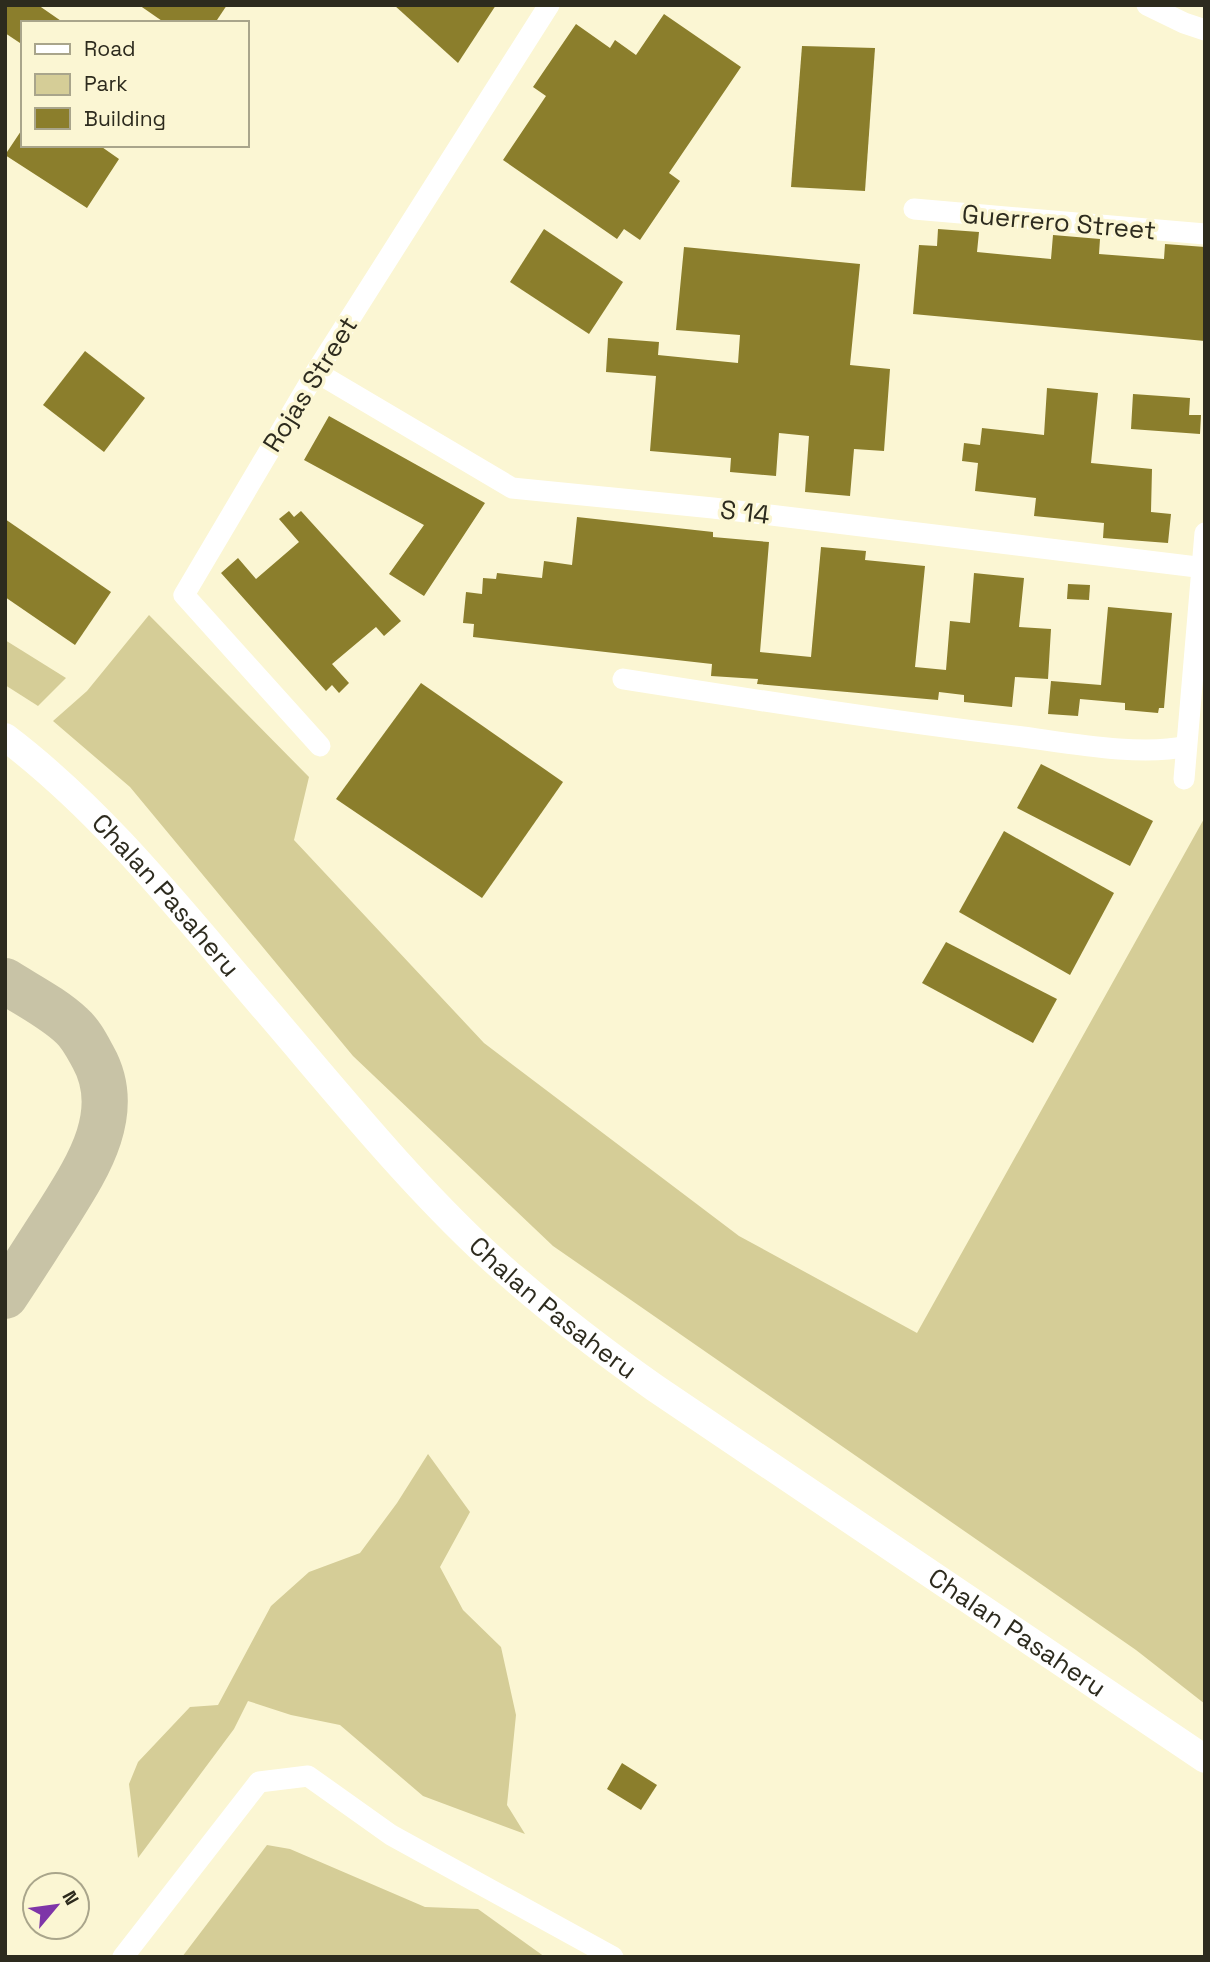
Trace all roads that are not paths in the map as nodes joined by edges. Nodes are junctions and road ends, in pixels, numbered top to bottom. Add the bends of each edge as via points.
1 (549, 5) edge
2 (1147, 5) edge
3 (1205, 30) edge
4 (914, 209) dead end
5 (1205, 234) edge
6 (316, 372) junction
7 (1205, 533) edge
8 (1202, 568) edge
9 (623, 679) dead end
10 (5, 737) edge
11 (320, 746) dead end
12 (1186, 746) junction
13 (1184, 779) dead end
14 (1205, 1759) edge
15 (123, 1957) edge
16 (613, 1957) edge

1 - 6 street, Rojas Street
2 - 3 street
4 - 5 street, Guerrero Street
6 - 8 street, S 14 via 512,488
6 - 11 street, Rojas Street via 184,595
7 - 8 street
8 - 12 street
9 - 12 street via 915,724 1105,747 1170,750
10 - 14 main road, Chalan Pasaheru via 121,843 392,1156 528,1291 655,1388
12 - 13 street
15 - 16 street via 259,1782 308,1776 391,1835

